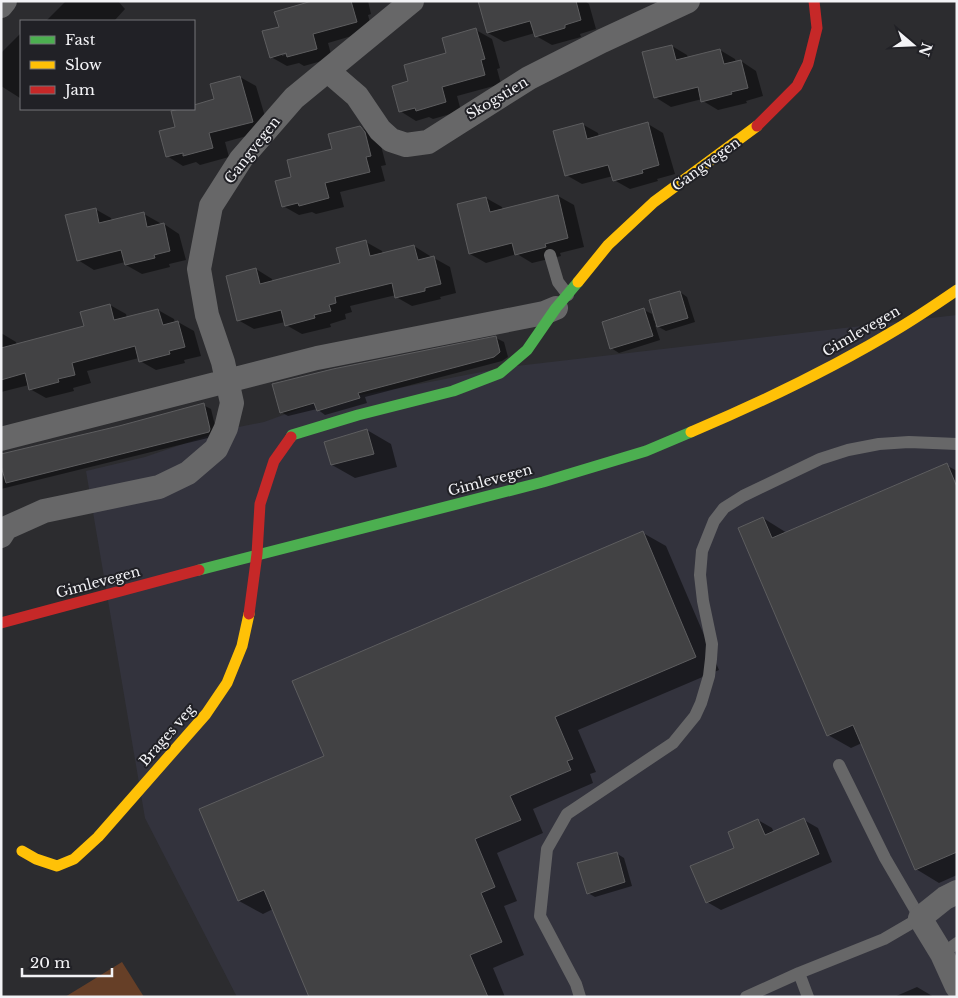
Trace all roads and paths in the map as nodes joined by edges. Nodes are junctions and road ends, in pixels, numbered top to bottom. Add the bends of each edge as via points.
1 (6, 1) edge
2 (412, 1) edge
3 (688, 1) edge
4 (814, 1) edge
5 (1, 6) edge
6 (328, 72) junction
7 (550, 255) dead end
8 (957, 290) edge
9 (562, 302) junction
10 (227, 381) junction
11 (1, 439) edge
12 (957, 444) edge
13 (1, 536) edge
14 (257, 554) junction
15 (1, 622) edge
16 (840, 765) dead end
17 (22, 850) dead end
18 (957, 892) edge
19 (920, 918) junction
20 (949, 949) edge
21 (799, 973) junction
22 (957, 987) edge
23 (580, 997) edge
24 (746, 997) edge
25 (808, 997) edge

1 - 5 street
2 - 6 street, Gangvegen
3 - 6 street, Skogstien via 529,78 428,142 406,145 391,140 380,130 357,96
4 - 9 street, Gangvegen via 817,28 808,64 797,86 753,130 654,202 608,245
6 - 10 street, Gangvegen via 294,98 241,159 210,206 199,269 206,315
7 - 9 lane
8 - 14 street, Gimlevegen via 899,328 828,368 646,451 543,482
9 - 10 street via 544,313 317,358
9 - 14 street, Gangvegen via 527,350 500,373 453,392 292,435 274,461 260,504
10 - 11 street
10 - 13 street, Gangvegen via 232,404 226,428 216,449 188,473 159,487 44,511 6,528
12 - 23 lane via 909,442 848,450 820,459 743,496 724,508 714,521 702,551 700,575 712,644 711,659 709,676 695,716 672,743 567,814 547,849 540,916
14 - 15 street, Gimlevegen
14 - 17 street, Brages veg via 242,646 228,683 206,714 98,837 74,859 57,866 36,860
16 - 19 lane via 884,858
18 - 19 street
19 - 20 street
19 - 21 lane via 884,939
20 - 22 street
21 - 24 lane
21 - 25 lane

